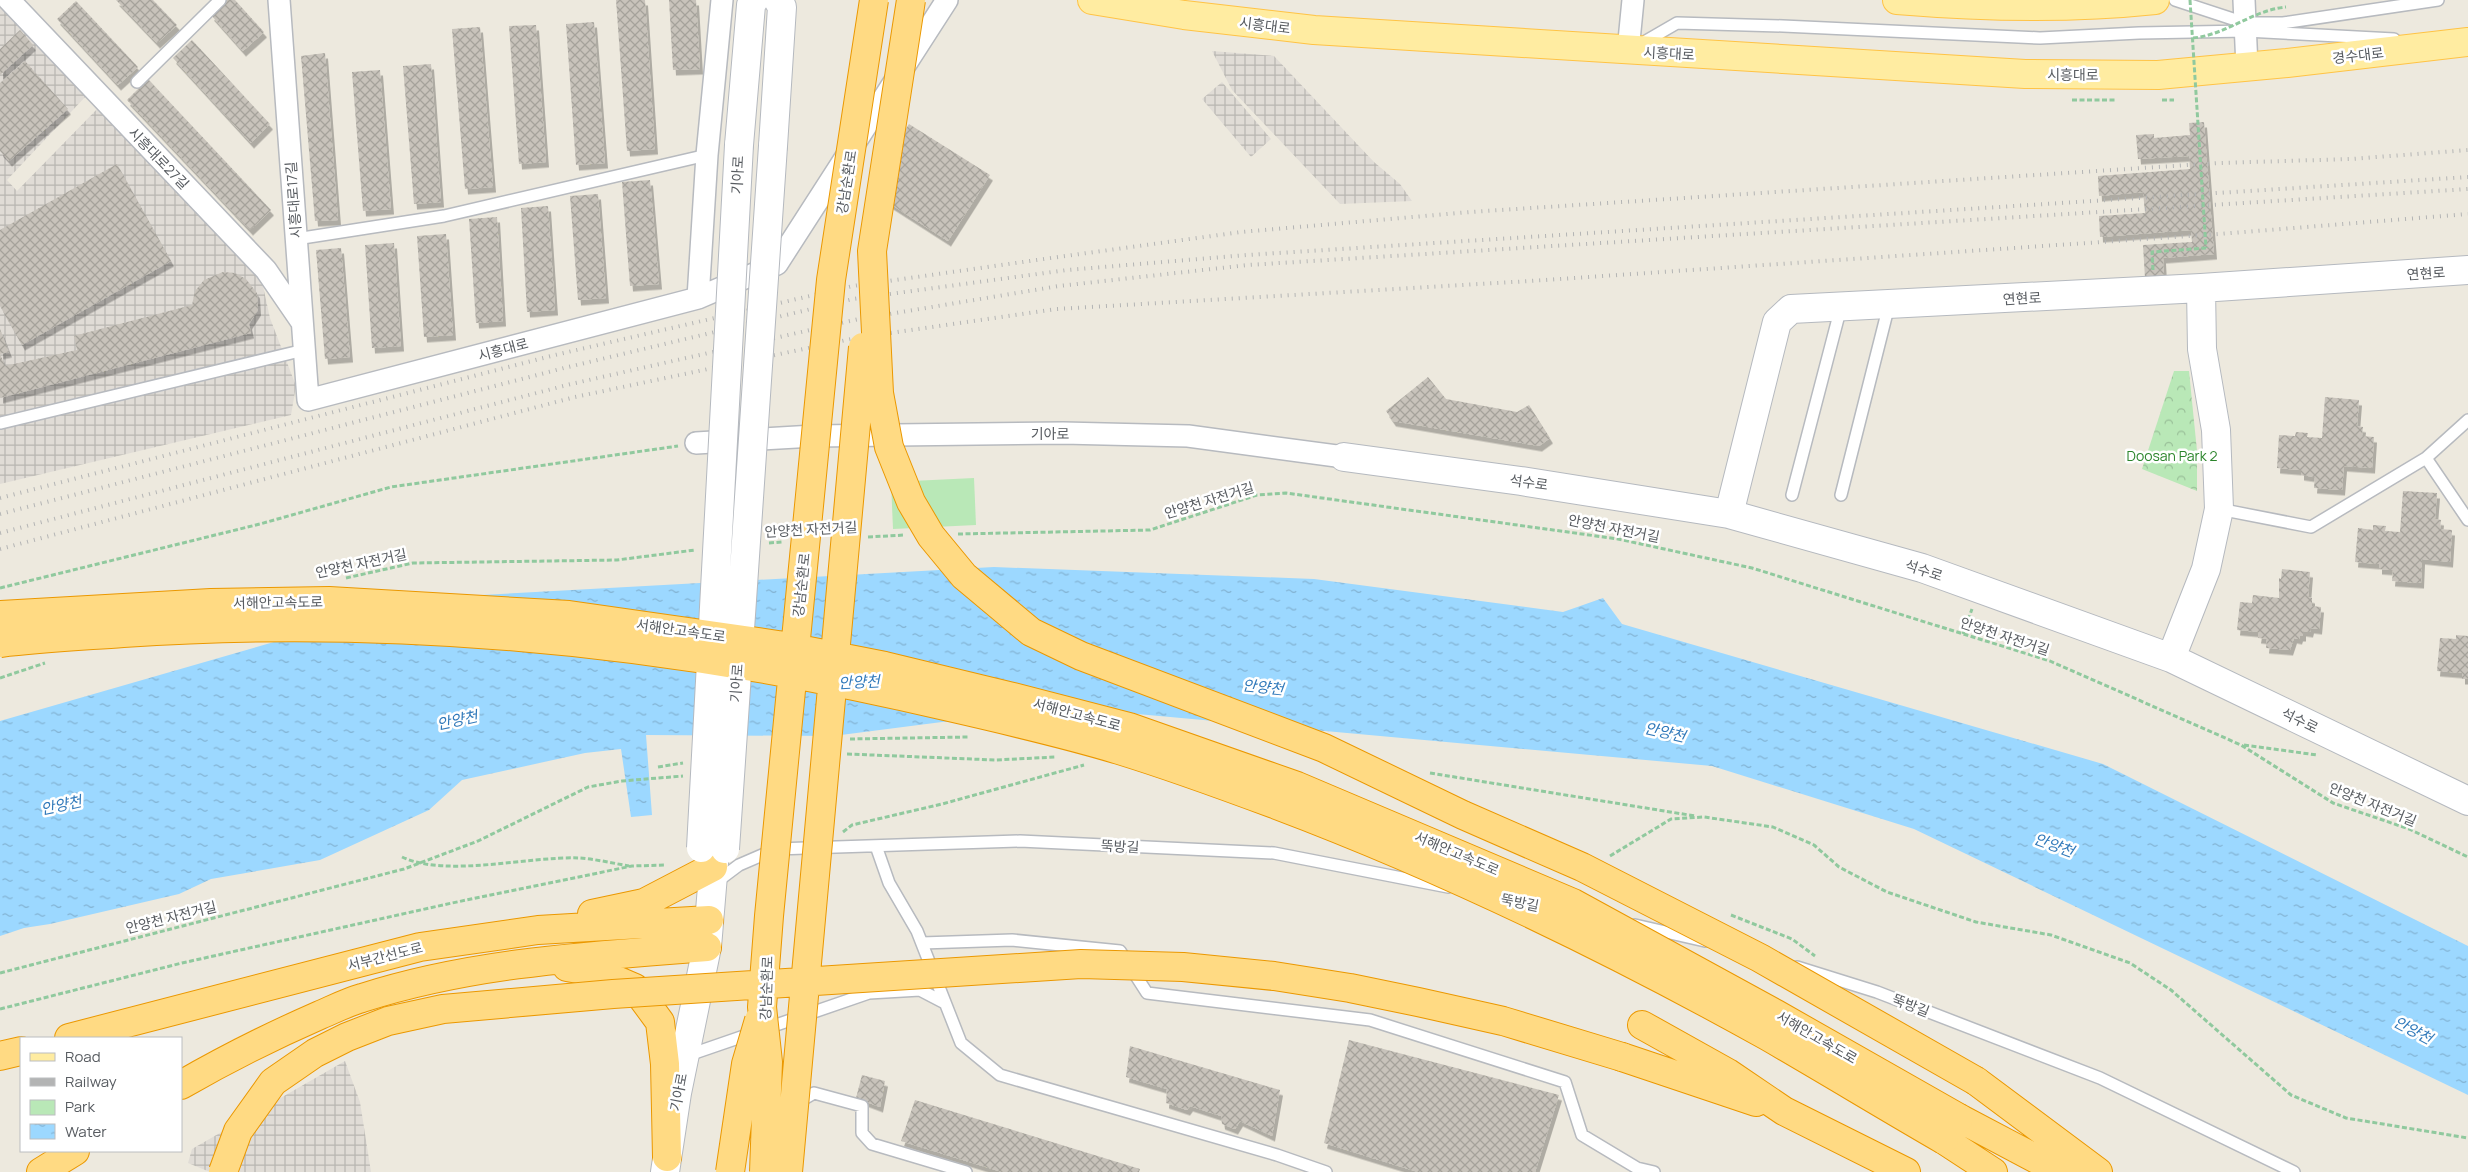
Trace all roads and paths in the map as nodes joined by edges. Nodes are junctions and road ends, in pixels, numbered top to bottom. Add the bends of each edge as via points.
1 (9, 0) edge
2 (220, 0) edge
3 (278, 0) edge
4 (722, 0) edge
5 (754, 0) edge
6 (778, 0) edge
7 (874, 0) edge
8 (911, 0) edge
9 (946, 0) edge
10 (1092, 0) edge
11 (1632, 0) edge
12 (1897, 0) edge
13 (2155, 0) edge
14 (2174, 0) edge
15 (2190, 0) edge
16 (2244, 0) edge
17 (2438, 0) edge
18 (2016, 2) edge
19 (2286, 7) dead end
20 (2245, 27) junction
21 (2192, 38) junction
22 (2465, 42) edge
23 (1628, 50) junction
24 (2247, 67) junction
25 (136, 82) dead end
26 (707, 155) junction
27 (296, 239) junction
28 (872, 251) junction
29 (2468, 270) edge
30 (2155, 284) junction
31 (2201, 288) junction
32 (698, 298) junction
33 (1889, 305) junction
34 (1841, 307) junction
35 (302, 322) junction
36 (304, 350) junction
37 (308, 400) joint
38 (2468, 420) edge
39 (1, 424) edge
40 (696, 443) joint
41 (1344, 457) joint
42 (2426, 458) junction
43 (1792, 495) dead end
44 (1840, 495) dead end
45 (2219, 509) junction
46 (1729, 514) junction
47 (2468, 520) edge
48 (954, 534) dead end
49 (914, 535) dead end
50 (866, 537) dead end
51 (790, 542) dead end
52 (761, 543) dead end
53 (704, 549) dead end
54 (338, 580) dead end
55 (0, 588) edge
56 (0, 615) edge
57 (0, 643) edge
58 (2172, 658) junction
59 (55, 660) dead end
60 (0, 678) edge
61 (1091, 762) dead end
62 (658, 780) dead end
63 (2468, 801) edge
64 (1704, 817) dead end
65 (876, 846) junction
66 (822, 847) junction
67 (402, 857) dead end
68 (2468, 857) edge
69 (713, 862) junction
70 (417, 864) junction
71 (668, 865) dead end
72 (632, 866) junction
73 (1541, 906) dead end
74 (1560, 910) dead end
75 (709, 920) junction
76 (538, 930) junction
77 (922, 943) junction
78 (707, 947) junction
79 (536, 960) junction
80 (0, 973) edge
81 (945, 1003) junction
82 (762, 1007) junction
83 (0, 1009) edge
84 (1642, 1025) dead end
85 (73, 1037) edge
86 (20, 1051) edge
87 (0, 1056) edge
88 (686, 1056) junction
89 (182, 1084) edge
90 (1784, 1110) junction
91 (1951, 1129) junction
92 (2468, 1138) edge
93 (73, 1152) edge
94 (666, 1164) edge
95 (41, 1172) edge
96 (223, 1172) edge
97 (730, 1172) edge
98 (765, 1172) edge
99 (788, 1172) edge
100 (966, 1172) edge
101 (1326, 1172) edge
102 (1654, 1172) edge
103 (1906, 1172) edge
104 (1993, 1172) edge
105 (2061, 1172) edge
106 (2098, 1172) edge
107 (2294, 1172) edge

1 - 35 street, 시흥대로27길 via 266,270
2 - 25 lane
3 - 27 street, 시흥대로17길
4 - 26 street
5 - 69 street, 기아로, bridge via 739,145
6 - 69 street, 기아로, bridge via 782,7 773,146
7 - 82 highway, 강남순환로, bridge via 831,280
8 - 28 highway, bridge
9 - 32 street, 시흥대로 via 777,264
10 - 23 main road, 시흥대로 via 1184,16 1314,30
11 - 23 street
12 - 18 main road
13 - 18 main road via 2117,4
14 - 20 lane
15 - 21 path, bridge
16 - 20 street
17 - 20 lane
19 - 21 path, bridge via 2268,8 2207,37
20 - 22 lane
20 - 23 lane via 2040,38 1677,23
20 - 24 street
21 - 30 path, bridge via 2206,248 2152,252
22 - 24 main road, 경수대로
23 - 24 main road, 시흥대로 via 2025,74 2158,75
26 - 27 lane via 444,216
26 - 32 street
27 - 35 street, 시흥대로17길
28 - 99 highway, bridge
28 - 106 highway, bridge via 879,394 889,447 911,502 931,536 964,576 1032,632 1081,656 1324,748 1463,815 1582,867 1760,958 1976,1081
29 - 31 street, 연현로
30 - 31 street, 연현로
30 - 33 street, 연현로
31 - 45 street via 2202,349 2216,430
32 - 37 street, 시흥대로
33 - 34 street, 연현로
33 - 44 lane
34 - 43 lane
34 - 46 street, 연현로 via 1791,309 1777,322
35 - 36 street, 시흥대로17길
36 - 37 street, 시흥대로17길
36 - 39 lane
38 - 42 lane
40 - 41 street, 기아로 via 831,436 1073,433 1188,436
40 - 55 path via 390,487 260,524
41 - 46 street, 석수로
42 - 45 lane via 2312,527
42 - 47 lane
45 - 58 street via 2206,569
46 - 58 street, 석수로 via 1922,568
48 - 68 path, 안양천 자전거길 via 1150,530 1257,495 1286,493 1618,539 1737,565 2050,661 2241,745 2333,803 2409,829
49 - 50 path, 안양천 자전거길
51 - 52 path, 안양천 자전거길
53 - 54 path, 안양천 자전거길 via 616,560 412,563
56 - 91 highway, 서해안고속도로, bridge via 211,603 329,601 569,615 778,645 884,666 1129,727 1297,786 1573,903 1785,1019
57 - 91 highway, 서해안고속도로, bridge via 215,627 448,631 691,657 874,689 1012,722 1119,750 1277,806 1441,873 1558,927
58 - 63 street, 석수로
59 - 60 path
61 - 66 path via 942,804 852,825
62 - 70 path, 안양천 자전거길 via 622,781 588,787 478,841
64 - 92 path via 1773,827 1814,845 1839,867 1887,892 1976,922 2051,935 2130,963 2171,990 2291,1095 2346,1118
65 - 66 lane, 뚝방길
65 - 73 lane, 뚝방길 via 1020,841 1274,853
65 - 77 lane via 889,884
66 - 69 lane, 뚝방길 via 776,848 739,865
67 - 70 path
69 - 75 street, 기아로
69 - 76 highway via 644,903 610,909
70 - 72 path via 470,865 579,858
70 - 80 path, 안양천 자전거길
71 - 72 path
72 - 83 path via 202,958
74 - 107 lane, 뚝방길 via 1742,950 1877,992 2100,1078
75 - 76 highway, 서부간선도로
75 - 78 street, 기아로
76 - 85 highway, 서부간선도로 via 420,947
77 - 81 lane
77 - 102 lane via 1012,940 1120,952 1147,993 1370,1020 1565,1082 1582,1135 1638,1168
78 - 79 highway
78 - 88 street, 기아로
79 - 89 highway via 428,980 361,998 291,1028
79 - 94 highway via 600,973 635,988 660,1022 665,1064
81 - 88 lane via 920,990 869,993
81 - 101 lane via 961,1043 1000,1075
82 - 97 highway, bridge via 746,1064
82 - 98 highway, 강남순환로, bridge via 768,1062
84 - 90 highway via 1728,1073
86 - 87 highway
88 - 94 street, 기아로
90 - 96 highway, bridge via 1503,1021 1408,1000 1283,978 1183,967 1081,964 613,994 443,1009 388,1021 315,1053 273,1082 238,1131
90 - 103 highway
91 - 104 highway, 서해안고속도로
91 - 105 highway, 서해안고속도로
93 - 95 highway
98 - 100 lane via 783,1120 798,1102 814,1093 862,1106 862,1133 872,1144

